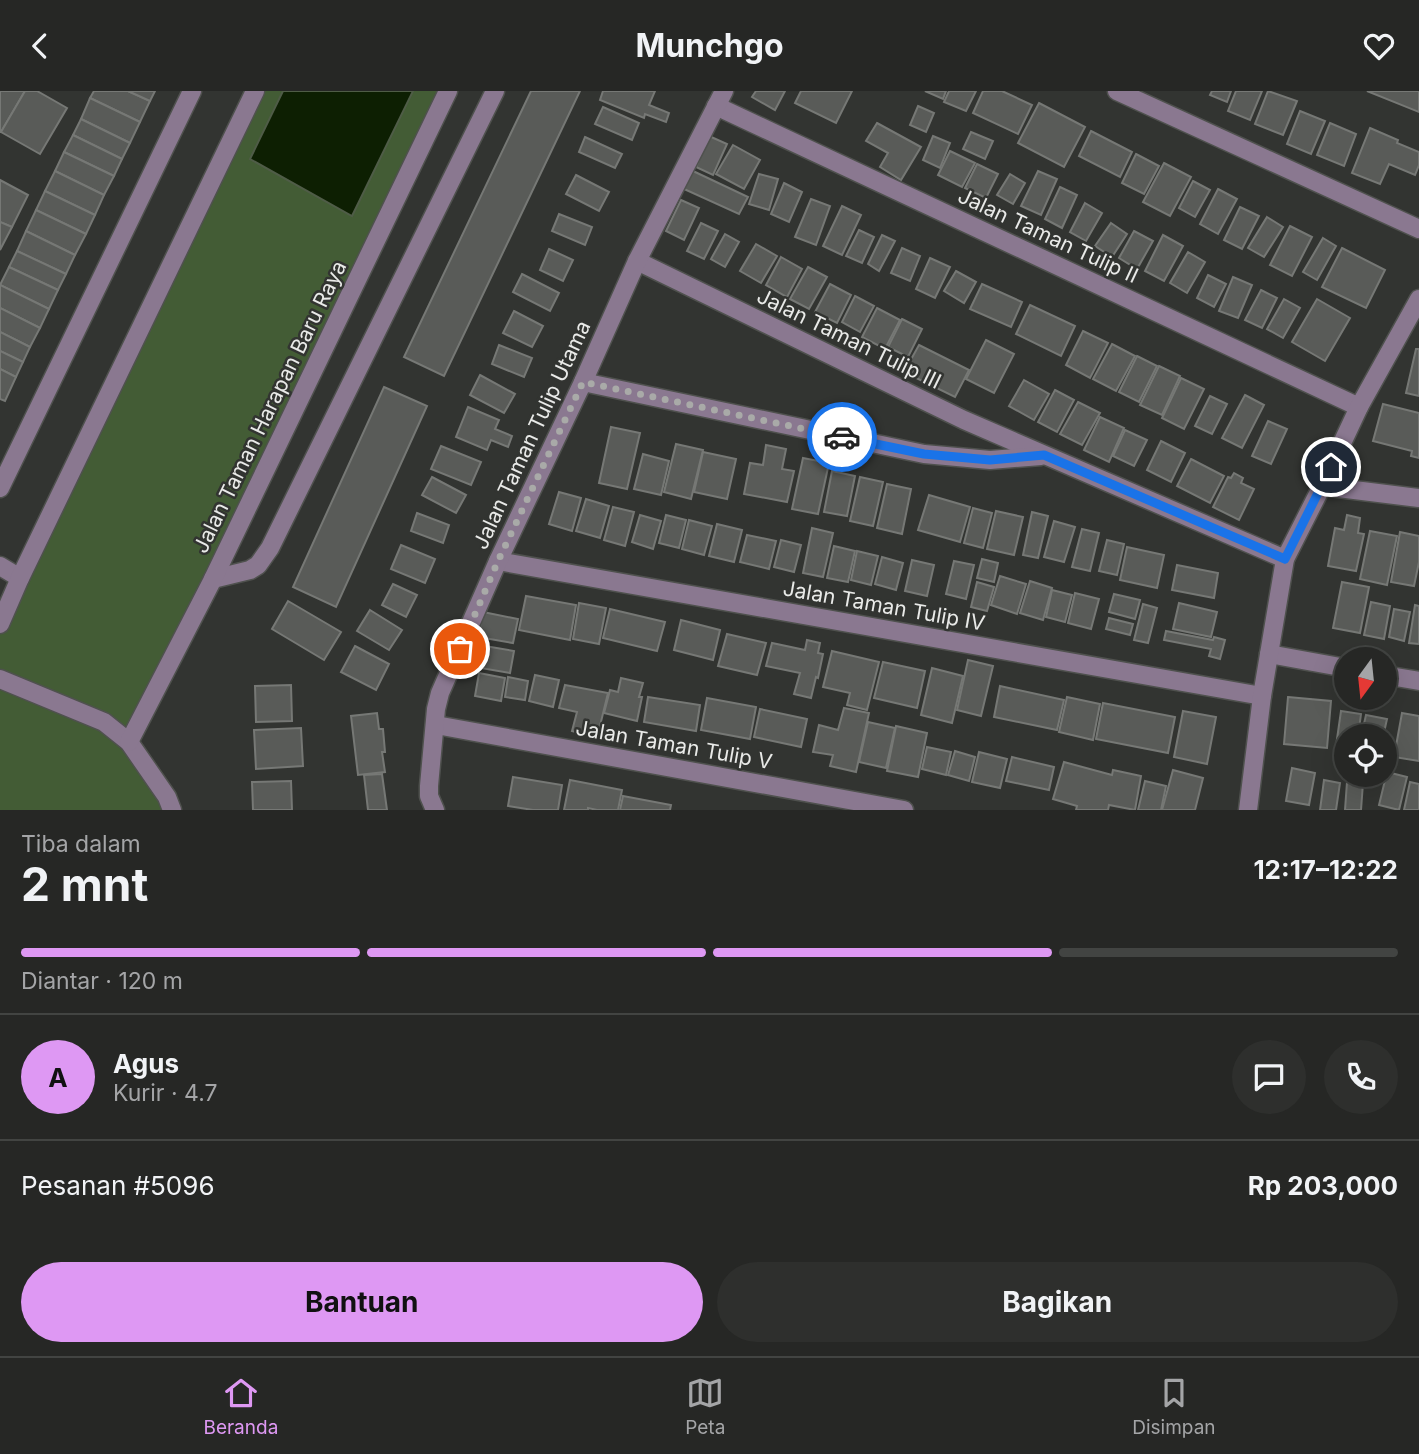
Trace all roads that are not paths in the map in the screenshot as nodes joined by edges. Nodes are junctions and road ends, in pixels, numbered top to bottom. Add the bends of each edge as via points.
1 (192, 91) edge
2 (255, 91) edge
3 (448, 91) edge
4 (495, 91) edge
5 (1117, 91) edge
6 (720, 99) edge
7 (1419, 229) edge
8 (637, 261) junction
9 (1417, 309) edge
10 (583, 382) junction
11 (1359, 407) junction
12 (1044, 455) junction
13 (1322, 486) junction
14 (0, 488) edge
15 (1419, 498) edge
16 (1285, 559) junction
17 (498, 561) junction
18 (0, 566) edge
19 (20, 577) junction
20 (213, 579) junction
21 (0, 624) edge
22 (1269, 654) junction
23 (1334, 666) edge
24 (1397, 677) edge
25 (0, 680) edge
26 (1419, 681) edge
27 (1262, 696) junction
28 (436, 725) junction
29 (129, 742) junction
30 (172, 810) edge
31 (435, 810) edge
32 (904, 810) edge
33 (1248, 810) edge

1 - 14 street
2 - 19 street
3 - 20 street, Jalan Taman Harapan Baru Raya
4 - 20 street via 270,548 250,570
5 - 7 street
6 - 8 street, Jalan Taman Tulip Utama
6 - 11 street, Jalan Taman Tulip II
8 - 10 street, Jalan Taman Tulip Utama
8 - 12 street, Jalan Taman Tulip III
9 - 11 street
10 - 12 street, Jalan Taman Tulip III via 924,454 990,460
10 - 17 street, Jalan Taman Tulip Utama
11 - 13 street
12 - 16 street, Jalan Taman Tulip III
13 - 15 street
13 - 16 street
16 - 22 street
17 - 27 street, Jalan Taman Tulip IV
17 - 28 street, Jalan Taman Tulip Utama via 440,693
18 - 19 street
19 - 21 street
20 - 29 street, Jalan Taman Harapan Baru Raya
22 - 23 street
22 - 27 street
24 - 26 street
25 - 29 street via 104,722
27 - 33 street
28 - 31 street, Jalan Taman Tulip Utama via 429,786
28 - 32 street, Jalan Taman Tulip V
29 - 30 street

